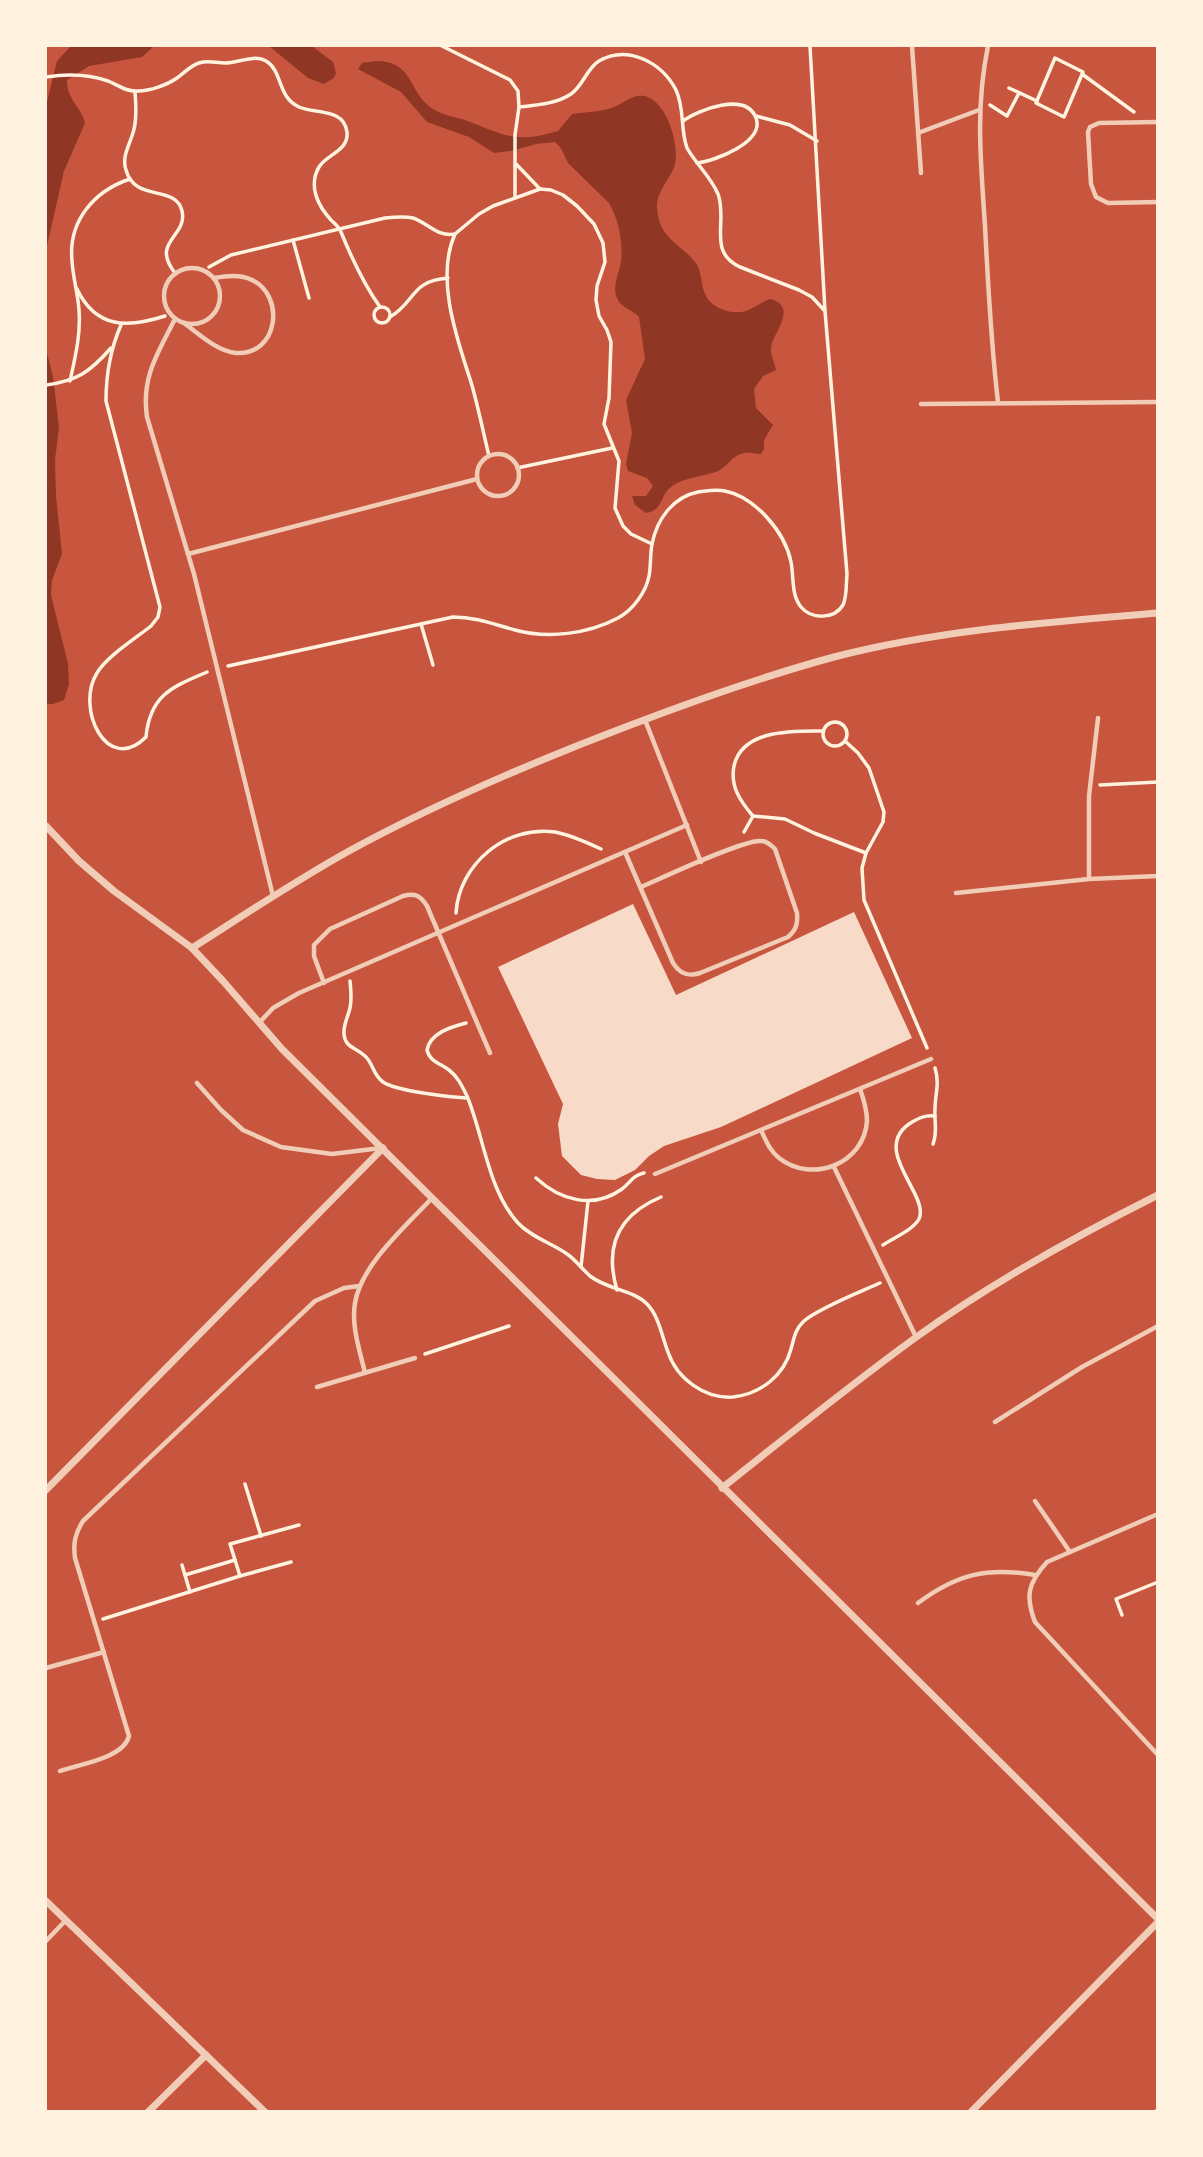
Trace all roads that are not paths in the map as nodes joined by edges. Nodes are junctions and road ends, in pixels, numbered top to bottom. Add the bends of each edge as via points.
1 (912, 46) edge
2 (988, 46) edge
3 (979, 110) junction
4 (1157, 122) edge
5 (918, 133) junction
6 (921, 173) dead end
7 (1157, 202) edge
8 (214, 278) junction
9 (175, 319) junction
10 (184, 323) junction
11 (998, 402) junction
12 (1157, 402) edge
13 (921, 404) dead end
14 (477, 479) junction
15 (188, 554) junction
16 (1157, 613) edge
17 (1098, 718) dead end
18 (645, 719) junction
19 (687, 825) junction
20 (46, 826) edge
21 (625, 852) junction
22 (701, 862) junction
23 (1157, 876) edge
24 (1089, 878) junction
25 (641, 887) junction
26 (956, 893) dead end
27 (273, 896) junction
28 (439, 933) junction
29 (192, 948) junction
30 (324, 983) junction
31 (259, 1023) junction
32 (490, 1053) dead end
33 (931, 1059) road end
34 (197, 1083) dead end
35 (860, 1089) junction
36 (761, 1130) junction
37 (383, 1148) junction
38 (834, 1167) junction
39 (655, 1174) road end
40 (1157, 1195) edge
41 (432, 1198) junction
42 (359, 1286) junction
43 (1157, 1326) edge
44 (916, 1337) junction
45 (415, 1357) road end
46 (365, 1373) junction
47 (317, 1388) dead end
48 (995, 1422) dead end
49 (722, 1488) junction
50 (46, 1490) edge
51 (1035, 1501) dead end
52 (1157, 1514) edge
53 (1070, 1552) junction
54 (1035, 1575) junction
55 (918, 1603) dead end
56 (104, 1652) junction
57 (46, 1668) edge
58 (1157, 1755) edge
59 (60, 1771) dead end
60 (46, 1901) edge
61 (66, 1920) junction
62 (1157, 1920) edge
63 (46, 1941) edge
64 (206, 2055) junction
65 (148, 2112) edge
66 (265, 2112) edge
67 (971, 2112) edge

1 - 5 lane
2 - 3 lane
3 - 5 lane
3 - 11 lane via 988,313
4 - 7 lane via 1100,123 1088,132 1093,190 1101,201
5 - 6 lane
8 - 9 lane via 194,267 175,273 164,292 165,304
8 - 10 lane via 220,300 216,311 207,320
8 - 10 lane via 238,276 263,289 274,315 264,343 236,353 220,348
9 - 10 lane
9 - 15 lane via 147,377 144,397
11 - 12 lane
11 - 13 lane
14 - 14 lane via 484,491 496,496 514,488 519,474 514,462 502,454 489,456 479,465
14 - 15 lane
15 - 27 lane
16 - 18 street via 1019,625 835,657 746,682
17 - 24 lane via 1090,786
18 - 19 lane
18 - 27 street via 436,807
19 - 21 lane
19 - 22 lane
20 - 29 street via 114,891
21 - 25 lane
21 - 28 lane
22 - 25 lane
22 - 25 lane via 753,842 769,843 797,913 795,931 693,976 684,975 673,963
23 - 24 lane
24 - 26 lane
27 - 29 street
28 - 30 lane
28 - 30 lane via 422,897 403,895 320,936 314,956
28 - 32 lane
29 - 31 street
30 - 31 lane via 285,999
31 - 37 street
33 - 35 lane
34 - 37 lane via 243,1130 281,1147 332,1154
35 - 36 lane
35 - 38 lane via 866,1107 864,1136 857,1149
36 - 38 lane via 768,1145 790,1165 804,1170
36 - 39 lane
37 - 41 street
37 - 50 street
38 - 44 lane
40 - 44 street via 1093,1227
41 - 42 lane
41 - 49 street
42 - 46 lane via 354,1324
42 - 56 lane via 315,1301 83,1521 73,1546
43 - 48 lane
44 - 49 street
45 - 46 lane
46 - 47 lane
49 - 62 street
51 - 53 lane
52 - 53 lane
53 - 54 lane via 1047,1562
54 - 55 lane via 1010,1571 961,1577
54 - 58 lane via 1029,1590 1035,1622
56 - 57 lane
56 - 59 lane via 128,1729 127,1743 117,1752
60 - 61 street
61 - 63 lane
61 - 64 street
62 - 67 street
64 - 65 street
64 - 66 street

